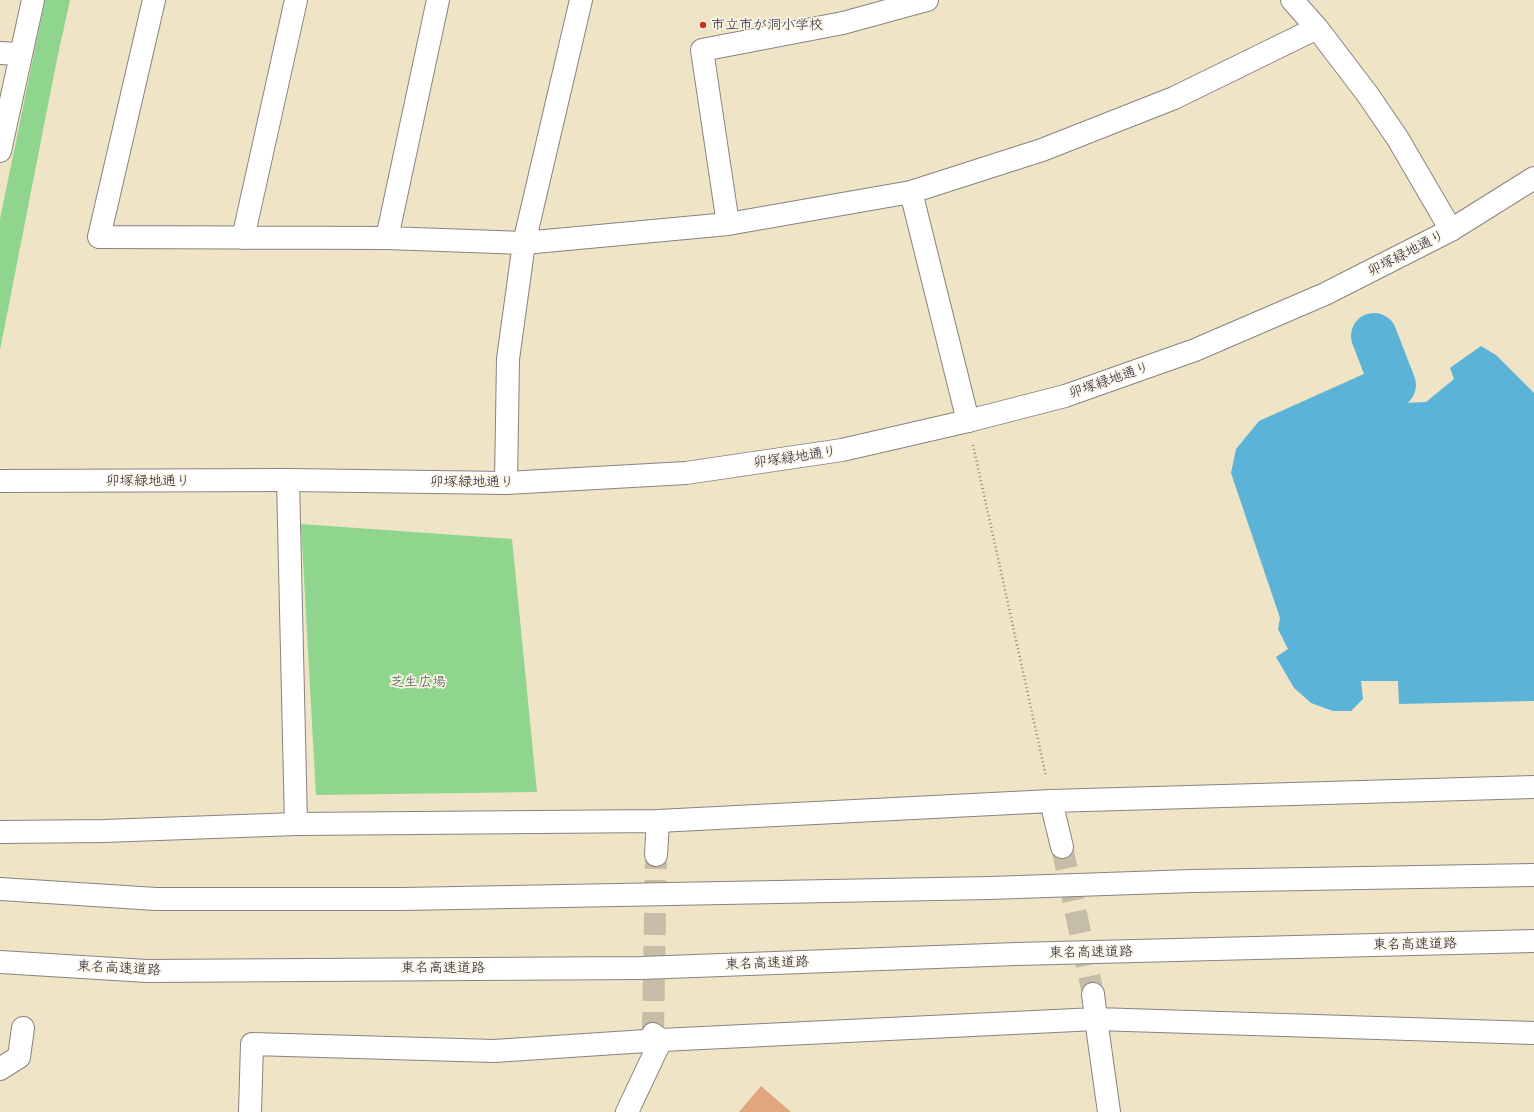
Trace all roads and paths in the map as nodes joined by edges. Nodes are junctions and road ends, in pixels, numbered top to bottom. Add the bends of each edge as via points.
1 (33, 0) edge
2 (154, 0) edge
3 (296, 0) edge
4 (438, 0) edge
5 (581, 0) edge
6 (927, 0) edge
7 (1292, 0) edge
8 (1317, 28) junction
9 (10, 53) edge
10 (0, 151) edge
11 (1534, 178) edge
12 (911, 192) junction
13 (728, 224) junction
14 (1451, 230) junction
15 (242, 238) junction
16 (387, 238) junction
17 (524, 243) junction
18 (968, 421) junction
19 (288, 480) junction
20 (0, 481) edge
21 (506, 483) junction
22 (1534, 787) edge
23 (1051, 801) junction
24 (658, 821) junction
25 (296, 824) junction
26 (0, 832) edge
27 (1062, 847) tunnel mouth
28 (656, 855) tunnel mouth
29 (1534, 875) edge
30 (0, 889) edge
31 (1534, 941) edge
32 (0, 962) edge
33 (1093, 994) tunnel mouth
34 (1096, 1019) junction
35 (23, 1028) dead end
36 (1534, 1032) edge
37 (657, 1037) junction
38 (0, 1069) edge
39 (250, 1112) edge
40 (627, 1112) edge
41 (1109, 1112) edge

1 - 9 main road
2 - 15 main road via 99,237
3 - 15 main road
4 - 16 main road
5 - 17 main road
6 - 13 main road via 843,23 702,50
7 - 8 main road
8 - 12 main road via 1174,98 1042,150
8 - 14 main road via 1398,139
9 - 10 main road
11 - 14 main road, 卯塚緑地通り
12 - 13 main road
12 - 18 main road
13 - 17 main road
14 - 18 main road, 卯塚緑地通り via 1325,294 1194,350 1065,396
15 - 16 main road
16 - 17 main road
17 - 21 main road via 508,359
18 - 21 main road, 卯塚緑地通り via 842,450 686,473
18 - 23 path
19 - 20 main road, 卯塚緑地通り
19 - 21 main road, 卯塚緑地通り
19 - 25 main road
22 - 23 main road
23 - 24 main road
23 - 27 main road
24 - 25 main road
24 - 28 main road
25 - 26 main road
29 - 30 main road via 404,899 156,899
31 - 32 main road, 東名高速道路 via 1016,954 641,968 147,971
33 - 34 main road
34 - 36 main road
34 - 37 main road
34 - 41 main road
35 - 38 main road via 19,1057
37 - 39 main road via 494,1051 252,1044
37 - 40 main road

